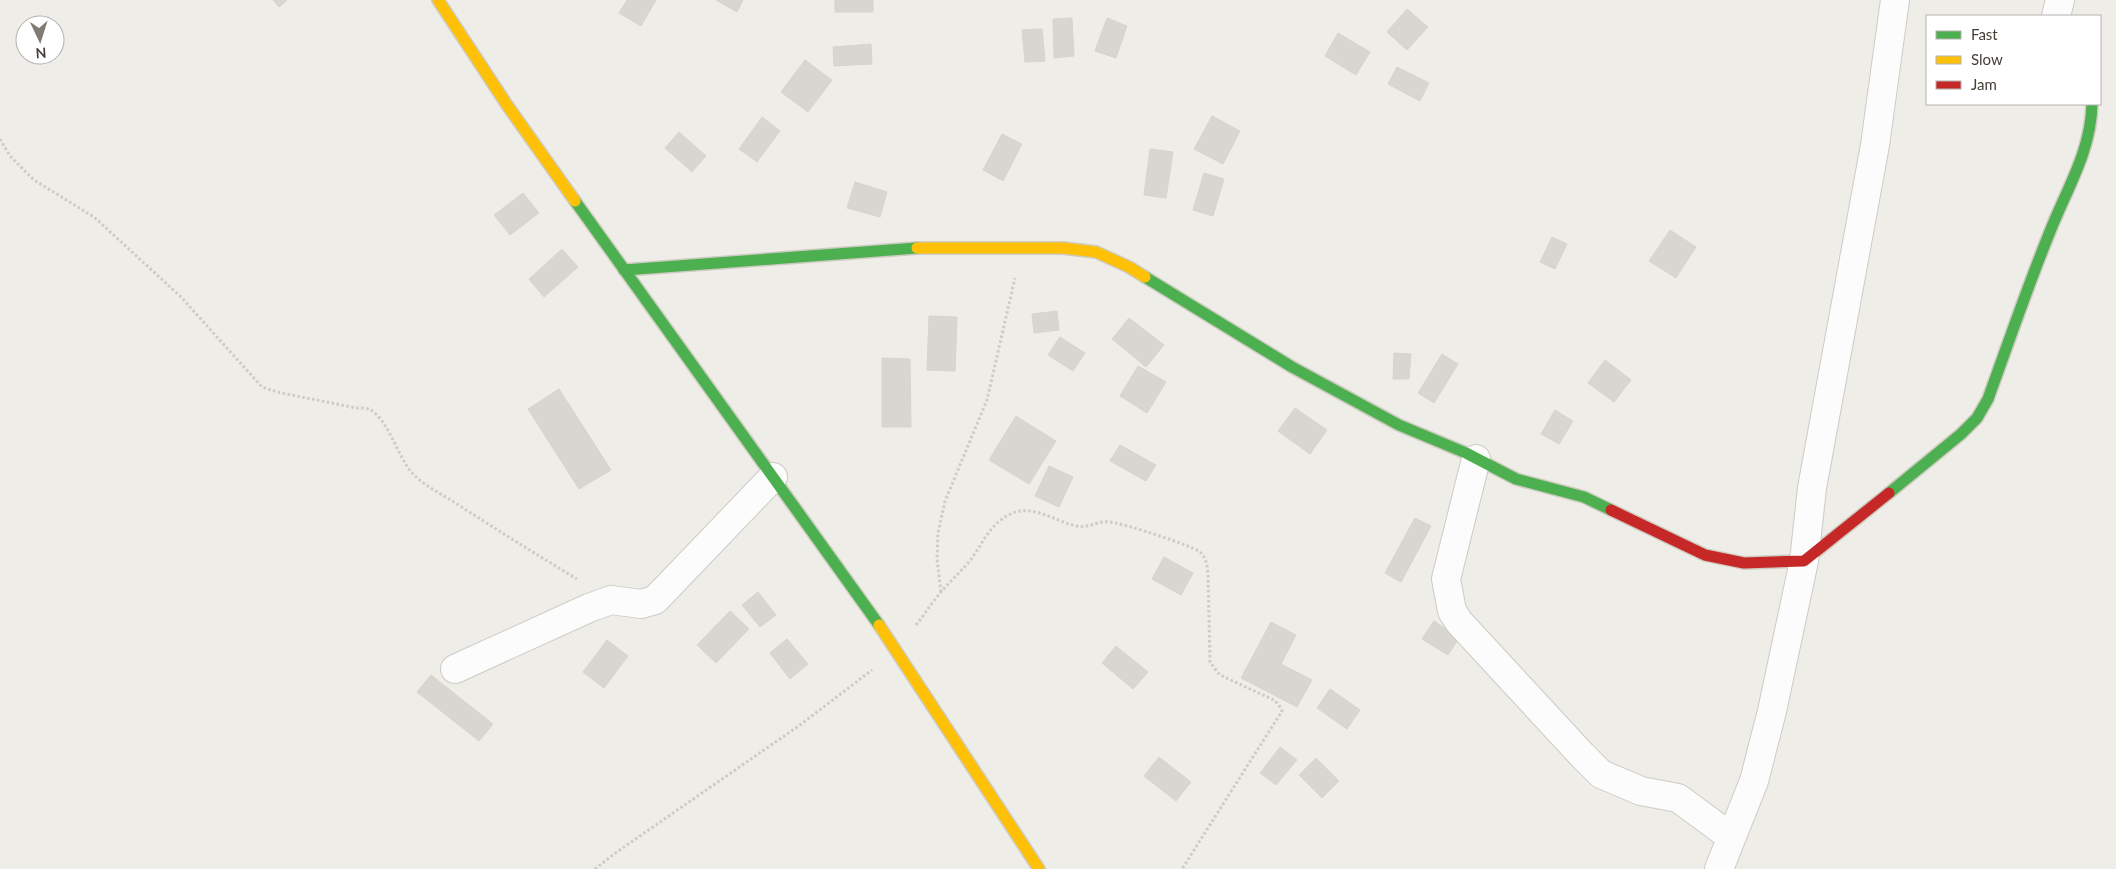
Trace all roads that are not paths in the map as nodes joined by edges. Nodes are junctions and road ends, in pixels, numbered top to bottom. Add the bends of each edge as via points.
1 (438, 0) edge
2 (1895, 0) edge
3 (2060, 0) edge
4 (2056, 15) edge
5 (2092, 105) edge
6 (624, 270) junction
7 (1476, 459) junction
8 (773, 477) junction
9 (1804, 561) junction
10 (455, 669) dead end
11 (1731, 838) junction
12 (1039, 869) edge
13 (1719, 869) edge

1 - 6 street via 507,105
2 - 9 street via 1875,145 1812,488
3 - 4 street
5 - 9 street via 2093,121 2087,146 1978,418
6 - 7 street via 928,247 1063,248 1096,252 1129,267 1292,367 1399,424
6 - 8 street
7 - 9 street via 1516,479 1584,497 1705,555 1744,563
7 - 11 street via 1446,580 1452,611 1601,774 1641,791 1678,798
8 - 10 street via 655,600 641,604 611,600
8 - 12 street via 897,651
9 - 11 street via 1754,781
11 - 13 street

